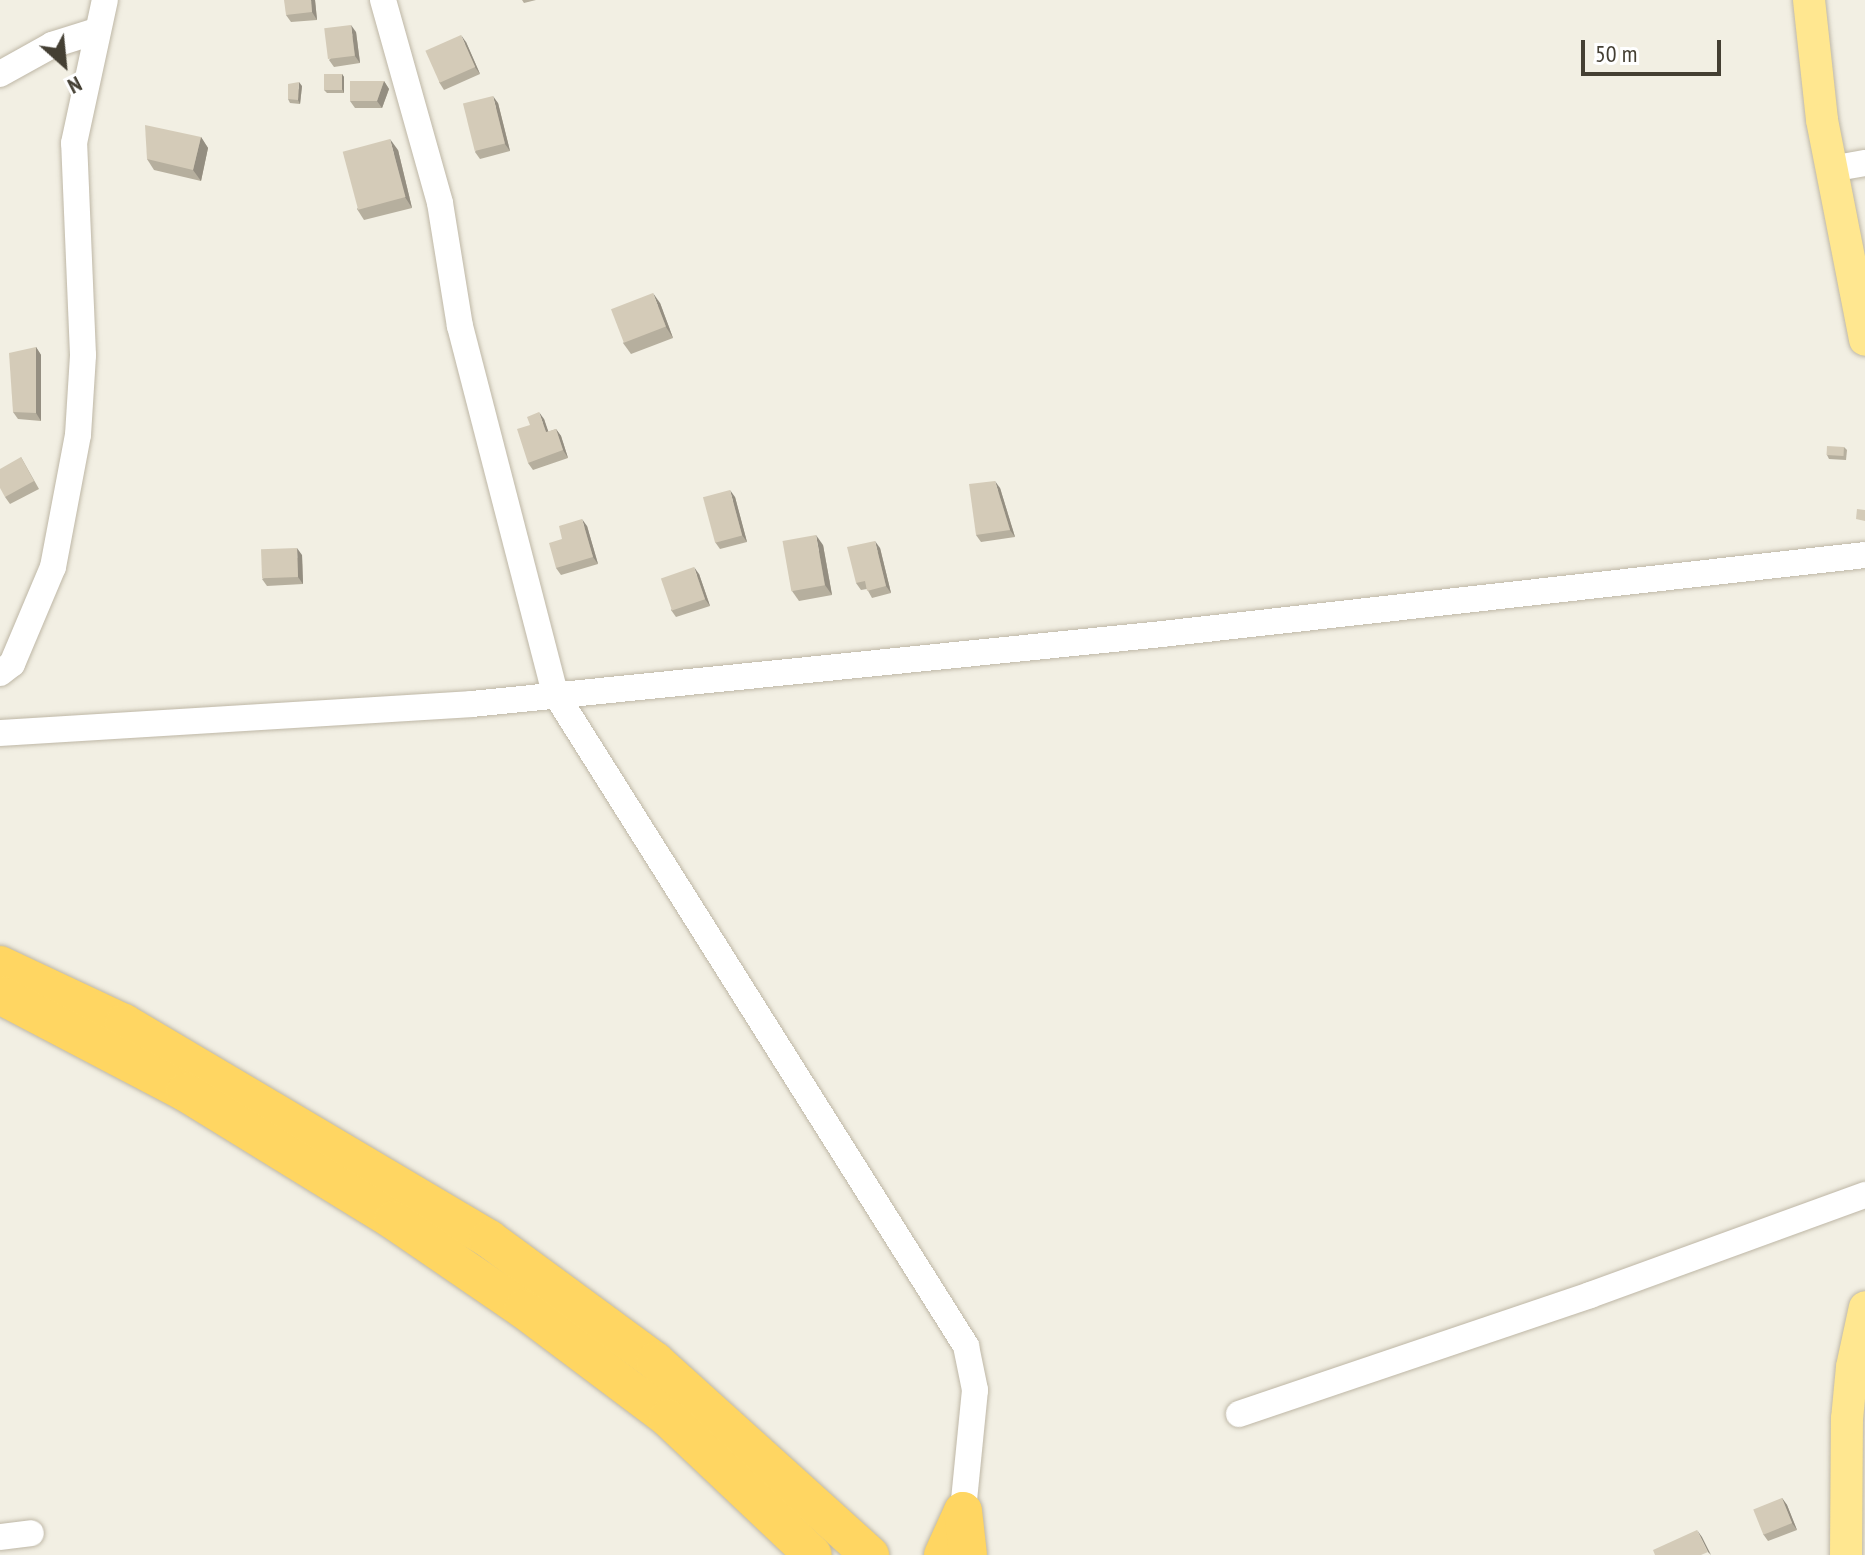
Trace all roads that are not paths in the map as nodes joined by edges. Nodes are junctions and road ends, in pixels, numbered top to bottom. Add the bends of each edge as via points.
1 (105, 0) edge
2 (383, 0) edge
3 (1809, 0) edge
4 (96, 31) junction
5 (0, 74) edge
6 (1865, 163) edge
7 (1831, 169) junction
8 (1865, 340) edge
9 (1865, 555) edge
10 (0, 673) edge
11 (555, 693) junction
12 (0, 733) edge
13 (0, 965) edge
14 (0, 995) edge
15 (1865, 1195) edge
16 (1865, 1307) edge
17 (1239, 1414) dead end
18 (963, 1511) junction
19 (842, 1529) junction
20 (31, 1533) dead end
21 (0, 1537) edge
22 (813, 1555) edge
23 (870, 1555) edge
24 (890, 1555) edge
25 (943, 1555) edge
26 (968, 1555) edge
27 (1846, 1555) edge

1 - 4 street
2 - 11 street via 440,203 460,326
3 - 7 main road
4 - 5 street via 52,45
4 - 10 street via 74,143 83,355 78,435 53,567 12,664
6 - 7 street
7 - 8 main road
9 - 11 street via 1178,633
11 - 12 street via 472,704
11 - 18 street via 966,1346 975,1390
13 - 19 highway via 124,1023 489,1239 655,1361
14 - 22 highway via 185,1092 497,1291 668,1418
15 - 17 street
16 - 27 main road via 1848,1406
18 - 25 highway
18 - 26 highway
19 - 23 highway
19 - 24 highway
20 - 21 street

